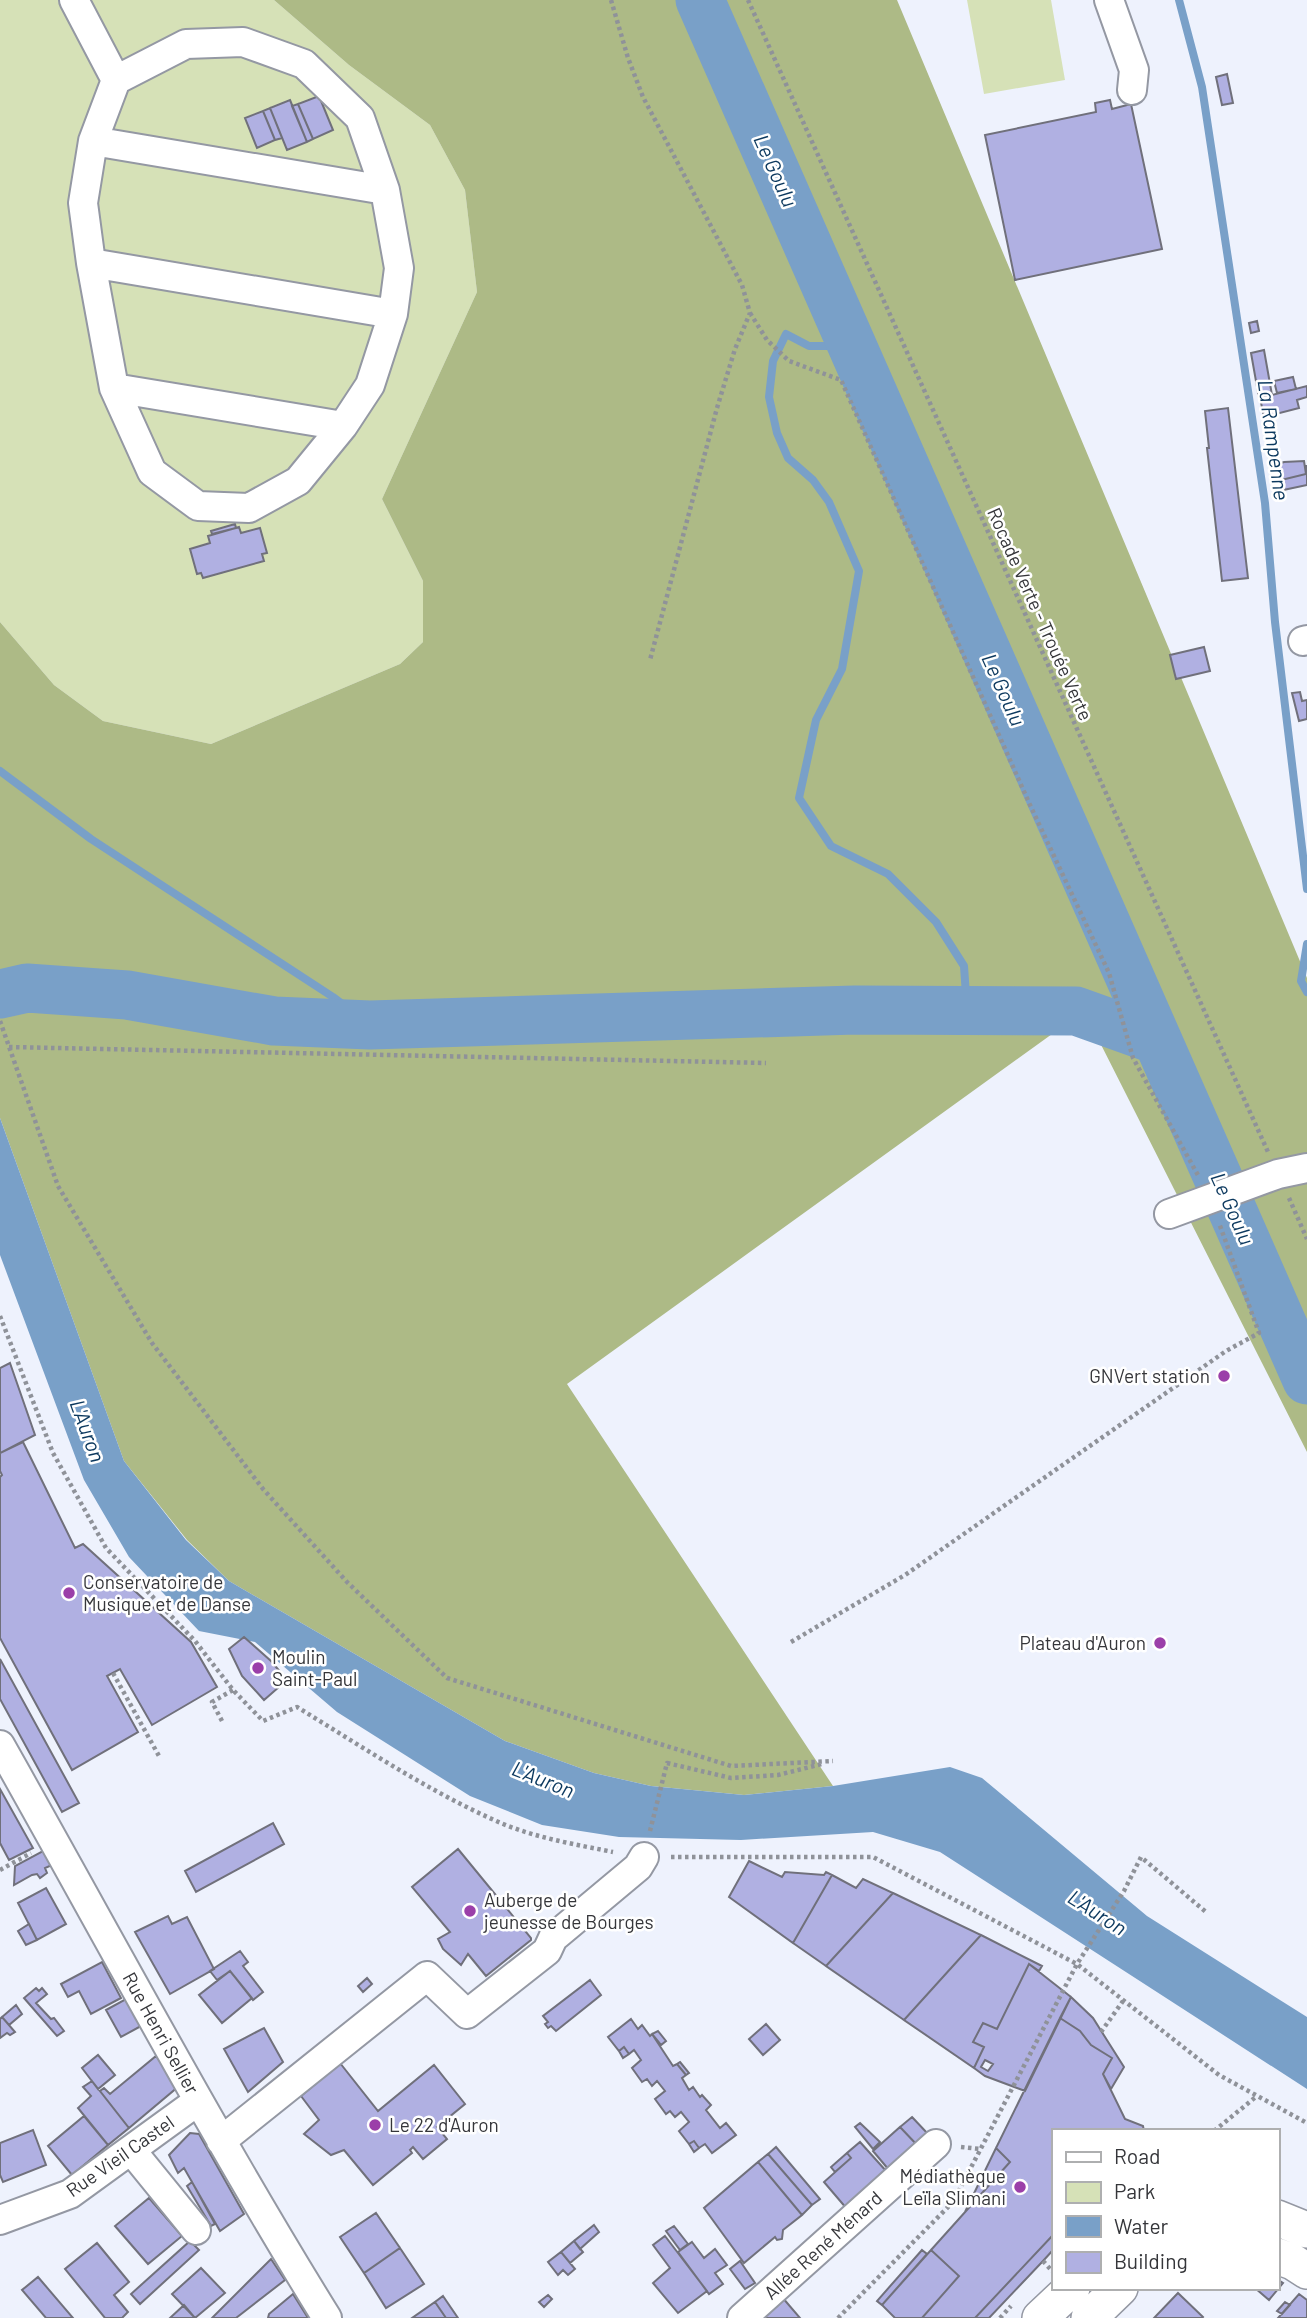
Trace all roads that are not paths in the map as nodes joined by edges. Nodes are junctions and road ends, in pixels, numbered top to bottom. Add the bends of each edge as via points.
1 (74, 0) edge
2 (1109, 0) edge
3 (116, 80) junction
4 (1132, 90) dead end
5 (93, 141) junction
6 (385, 190) junction
7 (91, 263) junction
8 (393, 314) junction
9 (114, 387) junction
10 (344, 426) junction
11 (1307, 1168) edge
12 (1168, 1214) dead end
13 (0, 1745) edge
14 (646, 1845) road end
15 (198, 2101) junction
16 (220, 2141) junction
17 (936, 2144) dead end
18 (131, 2150) junction
19 (0, 2220) edge
20 (196, 2230) dead end
21 (1279, 2257) edge
22 (1307, 2271) edge
23 (1070, 2290) edge
24 (1118, 2290) edge
25 (327, 2318) edge
26 (741, 2318) edge
27 (1040, 2318) edge
28 (1089, 2318) edge

1 - 3 street
2 - 4 street via 1134,70
3 - 5 street
3 - 6 street via 186,44 243,42 304,64 360,118
5 - 6 street
5 - 7 street via 83,203
6 - 8 street via 399,268
7 - 8 street
7 - 9 street
8 - 10 street via 370,385
9 - 10 street
9 - 10 street via 152,472 198,506 248,508 298,481
11 - 12 street via 1238,1187
13 - 15 street, Rue Henri Sellier
14 - 16 street via 638,1867 553,1938 547,1951 467,2014 427,1976
15 - 16 street, Rue Henri Sellier
15 - 18 street, Rue Vieil Castel
16 - 25 street, Rue Henri Sellier
17 - 26 street, Allée René Ménard
18 - 19 street, Rue Vieil Castel via 70,2194
18 - 20 street
21 - 22 main road
23 - 27 main road
24 - 28 main road

